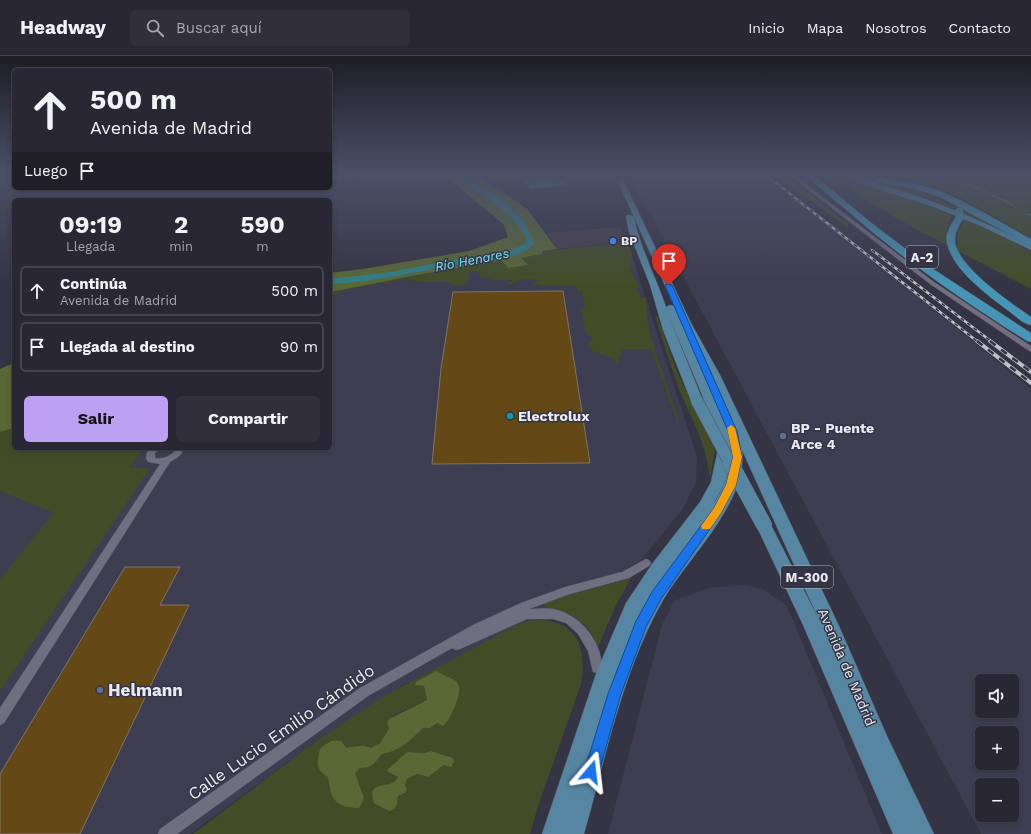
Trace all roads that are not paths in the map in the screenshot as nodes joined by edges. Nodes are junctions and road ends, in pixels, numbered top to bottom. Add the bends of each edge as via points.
1 (628, 211) edge
2 (632, 211) edge
3 (838, 211) edge
4 (845, 211) edge
5 (852, 211) edge
6 (865, 211) edge
7 (955, 211) edge
8 (958, 211) edge
9 (974, 211) edge
10 (980, 211) edge
11 (633, 222) junction
12 (1031, 242) edge
13 (1031, 248) edge
14 (902, 252) junction
15 (651, 295) dead end
16 (1031, 322) edge
17 (677, 327) junction
18 (1031, 328) edge
19 (1031, 338) edge
20 (1031, 350) edge
21 (155, 450) edge
22 (178, 450) edge
23 (167, 460) junction
24 (646, 564) dead end
25 (418, 661) junction
26 (597, 668) dead end
27 (0, 719) edge
28 (165, 834) edge
29 (554, 834) edge
30 (573, 834) edge
31 (905, 834) edge
32 (923, 834) edge

1 - 11 main road, Avenida de Madrid / M-300
2 - 17 main road, Avenida de Madrid / M-300
3 - 20 street via 932,283
4 - 14 highway, A-2 via 881,240
5 - 14 highway, A-2
6 - 18 highway, A-2 via 921,256
7 - 13 highway
8 - 16 highway via 960,217 950,242 955,254 985,288
9 - 12 highway
10 - 12 highway
11 - 17 main road, Avenida de Madrid / M-300 via 633,232 654,285
11 - 29 main road via 710,401 721,430 724,454 718,482 706,505 635,604 606,671
14 - 19 highway, A-2
15 - 17 main road
17 - 30 main road via 733,431 737,457 731,485 718,511 656,596 640,625 614,694
17 - 31 main road, Avenida de Madrid / M-300, bridge via 697,401 764,525 812,625
17 - 32 main road, Avenida de Madrid / M-300 via 714,375
21 - 23 street via 150,455 151,460
22 - 23 street via 175,456
23 - 27 street
24 - 25 street, Calle Lucio Emilio Cándido via 625,575 569,590 524,606 477,628
25 - 26 street, Calle Lucio Emilio Cándido via 526,614 537,613 553,614 570,620 582,631 593,650
25 - 28 street, Calle Lucio Emilio Cándido via 364,692

